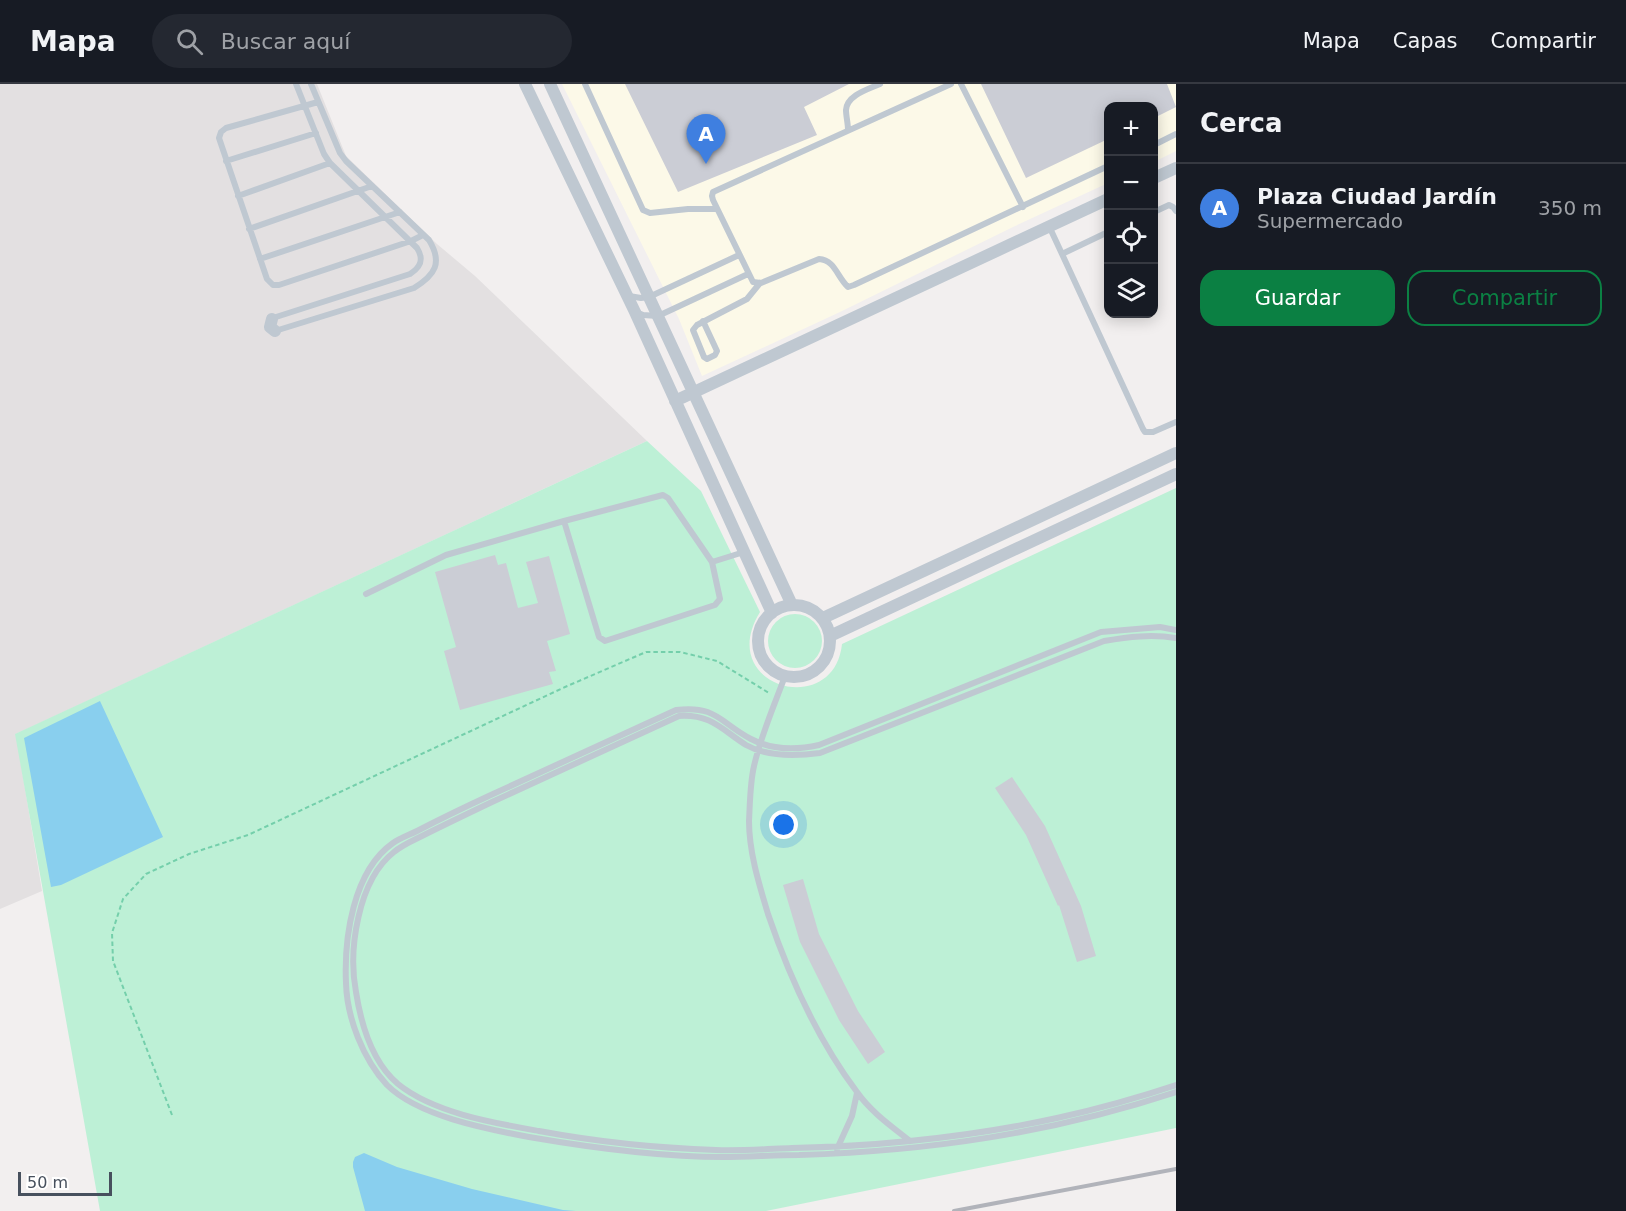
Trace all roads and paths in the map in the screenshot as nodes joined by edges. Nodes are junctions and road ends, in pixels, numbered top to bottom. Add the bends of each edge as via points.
1 (296, 84) edge
2 (311, 84) edge
3 (525, 84) edge
4 (550, 84) edge
5 (585, 84) edge
6 (880, 84) edge
7 (951, 84) edge
8 (961, 84) edge
9 (318, 102) junction
10 (305, 105) junction
11 (848, 130) junction
12 (316, 133) junction
13 (1176, 134) edge
14 (1158, 143) edge
15 (226, 161) junction
16 (330, 163) junction
17 (1104, 168) edge
18 (1176, 168) edge
19 (1158, 176) edge
20 (372, 186) junction
21 (359, 192) junction
22 (238, 196) junction
23 (1104, 201) edge
24 (1023, 207) junction
25 (717, 209) junction
26 (1158, 210) edge
27 (1176, 211) edge
28 (400, 213) junction
29 (386, 218) junction
30 (1049, 226) junction
31 (249, 229) junction
32 (1104, 234) edge
33 (423, 235) junction
34 (411, 242) junction
35 (1062, 254) junction
36 (739, 255) junction
37 (260, 259) junction
38 (748, 274) junction
39 (760, 283) junction
40 (627, 295) junction
41 (650, 297) junction
42 (635, 312) junction
43 (658, 316) junction
44 (703, 321) junction
45 (693, 392) junction
46 (675, 401) junction
47 (1176, 422) edge
48 (1176, 453) edge
49 (1176, 474) edge
50 (564, 521) junction
51 (744, 552) junction
52 (712, 562) junction
53 (366, 594) dead end
54 (792, 605) junction
55 (771, 613) junction
56 (823, 618) junction
57 (1176, 630) edge
58 (830, 636) junction
59 (1176, 638) edge
60 (784, 676) junction
61 (777, 697) junction
62 (820, 749) junction
63 (1176, 1085) edge
64 (1176, 1092) edge
65 (858, 1093) junction
66 (172, 1115) dead end
67 (911, 1141) junction
68 (914, 1148) junction
69 (836, 1150) junction

1 - 10 lane
2 - 9 lane
3 - 40 street
4 - 41 street
5 - 25 lane via 643,210 650,213
6 - 11 lane via 850,101 846,108
7 - 11 lane
8 - 24 lane
9 - 10 lane
9 - 20 lane via 340,153
10 - 12 lane
10 - 15 lane via 226,128 219,138
11 - 25 lane via 716,189 712,196
12 - 15 lane
12 - 16 lane
13 - 14 lane
15 - 22 lane
16 - 21 lane
16 - 22 lane
17 - 24 lane
18 - 19 street
20 - 21 lane
20 - 28 lane
21 - 29 lane
21 - 31 lane
22 - 31 lane
23 - 30 street
24 - 39 lane via 854,285 842,282 826,259
25 - 36 lane
26 - 27 lane via 1169,205
28 - 29 lane
28 - 33 lane
29 - 34 lane
29 - 37 lane
30 - 35 lane
30 - 45 street
31 - 37 lane
32 - 35 lane
33 - 34 lane
33 - 34 lane via 435,249 435,268 414,288 280,330 273,325 276,317 417,270 422,255
34 - 37 lane via 279,285 267,279
35 - 47 lane via 1143,429 1149,433
36 - 38 lane
36 - 41 lane
38 - 39 lane via 753,282
38 - 43 lane
39 - 44 lane via 747,299
40 - 41 lane
40 - 42 street
41 - 43 street
42 - 43 lane
42 - 46 street
43 - 45 street
44 - 44 lane via 693,330 707,359 717,351
45 - 46 street
45 - 54 street
46 - 51 street
48 - 56 street
49 - 58 street
50 - 52 lane via 663,495
50 - 52 lane via 599,637 604,641 715,605 720,599
50 - 53 lane via 446,555
51 - 52 lane
51 - 55 street
54 - 55 street
54 - 56 street via 809,608
55 - 60 street via 759,632 760,654 766,664
56 - 58 street
57 - 62 lane via 1160,627 1101,632
58 - 60 street via 829,651 817,669 807,675
59 - 62 lane via 1144,635 1104,640
60 - 61 lane
61 - 65 lane via 753,768 749,823 753,856 760,890 796,988
61 - 66 path via 717,661 680,652 646,652 248,835 189,854 146,874 123,899 112,933 113,961
62 - 69 lane via 801,756 770,753 748,746 720,722 679,716 453,820 396,850 382,863 359,917 354,984 368,1039 380,1062 394,1081 440,1108 520,1128 652,1147
63 - 67 lane via 1057,1118
64 - 68 lane via 1058,1125
65 - 67 lane via 883,1120
65 - 69 lane
67 - 68 lane
67 - 69 lane
68 - 69 lane

